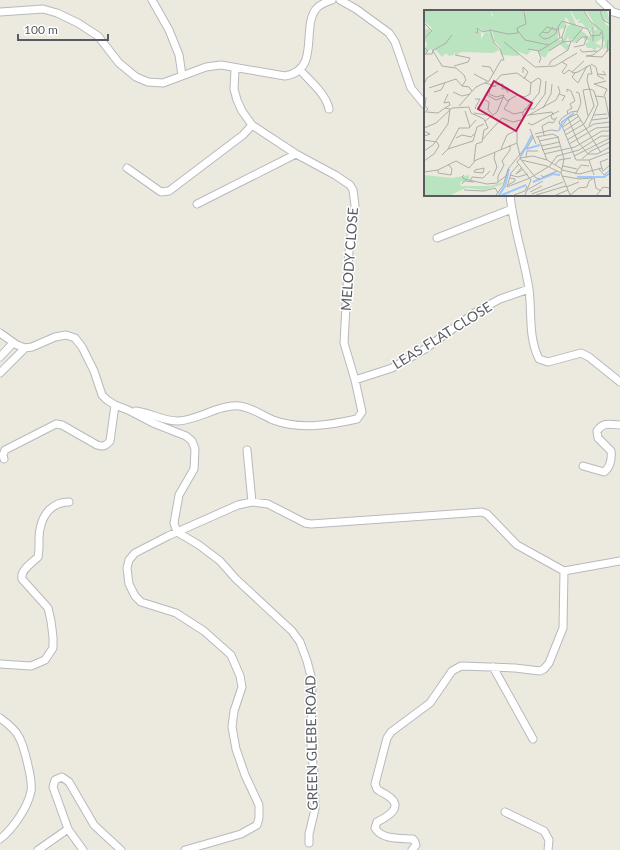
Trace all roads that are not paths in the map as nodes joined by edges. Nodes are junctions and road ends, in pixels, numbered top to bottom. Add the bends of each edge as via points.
1 (152, 0) edge
2 (332, 0) edge
3 (340, 0) edge
4 (600, 0) edge
5 (0, 12) edge
6 (620, 14) edge
7 (236, 68) junction
8 (300, 70) junction
9 (182, 76) junction
10 (424, 104) edge
11 (329, 109) dead end
12 (252, 125) junction
13 (296, 154) junction
14 (127, 168) dead end
15 (510, 196) edge
16 (197, 204) dead end
17 (512, 209) junction
18 (437, 238) dead end
19 (529, 290) junction
20 (0, 333) edge
21 (13, 343) junction
22 (25, 348) junction
23 (0, 357) edge
24 (0, 373) edge
25 (355, 380) junction
26 (620, 382) edge
27 (115, 405) junction
28 (128, 410) junction
29 (620, 424) edge
30 (247, 450) dead end
31 (4, 460) dead end
32 (583, 466) dead end
33 (69, 502) dead end
34 (252, 502) junction
35 (177, 532) junction
36 (620, 561) edge
37 (564, 571) junction
38 (0, 664) edge
39 (493, 667) junction
40 (0, 718) edge
41 (533, 739) dead end
42 (505, 812) dead end
43 (68, 829) junction
44 (0, 839) edge
45 (309, 843) dead end
46 (38, 850) edge
47 (83, 850) edge
48 (121, 850) edge
49 (185, 850) edge
50 (412, 850) edge
51 (548, 850) edge

1 - 9 street via 169,30 179,55
2 - 8 street via 317,8 312,16 310,43
3 - 10 street via 363,13 389,33 395,42 411,88
4 - 6 street via 613,12
5 - 9 street via 42,9 57,13 98,36 119,63 136,77 148,82 163,83
7 - 8 street via 285,76 293,75
7 - 9 street via 220,65
7 - 12 street, MELODY CLOSE via 234,89 237,100
8 - 11 street via 318,88
12 - 13 street, MELODY CLOSE
12 - 14 street via 228,147 169,191 158,190
13 - 16 street
13 - 25 street, MELODY CLOSE via 335,175 350,185 352,190 355,205 349,251 344,343
15 - 17 street
17 - 18 street
17 - 19 street
19 - 25 street, LEAS FLAT CLOSE via 500,299 476,312 425,349 392,368
19 - 26 street via 534,349 539,359 548,362 581,353
20 - 21 street
21 - 22 street
21 - 23 street
22 - 24 street
22 - 27 street via 32,348 55,337 66,335 75,338 94,370 102,395
25 - 28 street, MELODY CLOSE via 362,412 357,419 326,424 297,426 273,420 260,412 240,406 231,406 192,419 178,420 161,419
27 - 28 street
27 - 31 street via 110,441 107,445 97,445 56,424 5,450
28 - 35 street via 192,441 194,469 179,495 174,523
29 - 32 street via 604,424 597,431 598,438 611,451 607,470 604,472
30 - 34 street
33 - 38 street via 53,505 43,519 38,557 21,576 48,608 53,648 45,660 31,666
34 - 35 street via 238,505
34 - 37 street via 268,504 311,524 482,512 517,545
35 - 45 street, GREEN GLEBE ROAD via 220,561 292,631 300,642 312,680 311,749 314,809
35 - 49 street via 135,552 127,568 129,584 135,596 142,602 176,613 204,631 231,655 242,687 232,727 236,749 260,812 257,825 246,832
36 - 37 street
37 - 39 street via 563,628 549,663 540,671
39 - 41 street
39 - 50 street via 461,666 452,671 430,702 391,732 387,738 375,784 377,789 394,802 394,808 389,816 377,822 375,828 378,834 384,837 412,839 416,845
40 - 44 street via 19,737 32,790 23,812
42 - 51 street via 544,831 549,840
43 - 46 street
43 - 47 street
43 - 48 street via 53,787 55,780 62,777 69,782 94,825

